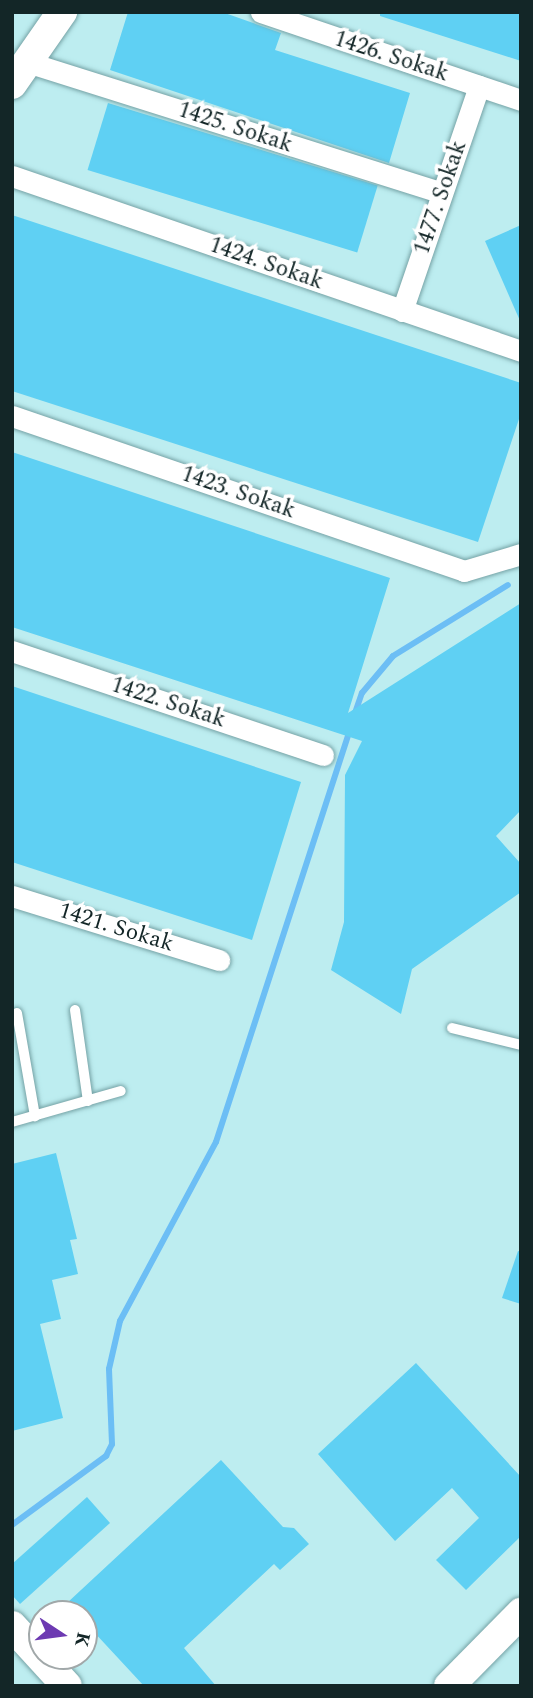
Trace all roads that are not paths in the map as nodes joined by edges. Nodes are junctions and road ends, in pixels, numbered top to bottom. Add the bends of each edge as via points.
1 (62, 12) edge
2 (261, 12) edge
3 (20, 73) edge
4 (479, 86) junction
5 (521, 100) edge
6 (12, 176) edge
7 (442, 194) junction
8 (402, 311) junction
9 (521, 351) edge
10 (12, 416) edge
11 (521, 554) edge
12 (12, 651) edge
13 (323, 755) dead end
14 (12, 896) edge
15 (219, 960) dead end
16 (75, 1010) dead end
17 (17, 1013) dead end
18 (452, 1028) dead end
19 (521, 1045) edge
20 (121, 1091) dead end
21 (88, 1101) junction
22 (35, 1116) junction
23 (12, 1122) edge
24 (521, 1614) edge
25 (12, 1626) edge
26 (67, 1686) edge
27 (449, 1686) edge

1 - 3 street
2 - 4 street, 1426. Sokak
3 - 7 street, 1425. Sokak
4 - 5 street, 1426. Sokak
4 - 7 street, 1477. Sokak
6 - 8 street, 1424. Sokak
7 - 8 street, 1477. Sokak
8 - 9 street, 1424. Sokak
10 - 11 street, 1423. Sokak via 464,571
12 - 13 street, 1422. Sokak
14 - 15 street, 1421. Sokak
16 - 21 lane
17 - 22 lane
18 - 19 lane
20 - 21 lane
21 - 22 lane
22 - 23 lane
24 - 27 street
25 - 26 street

